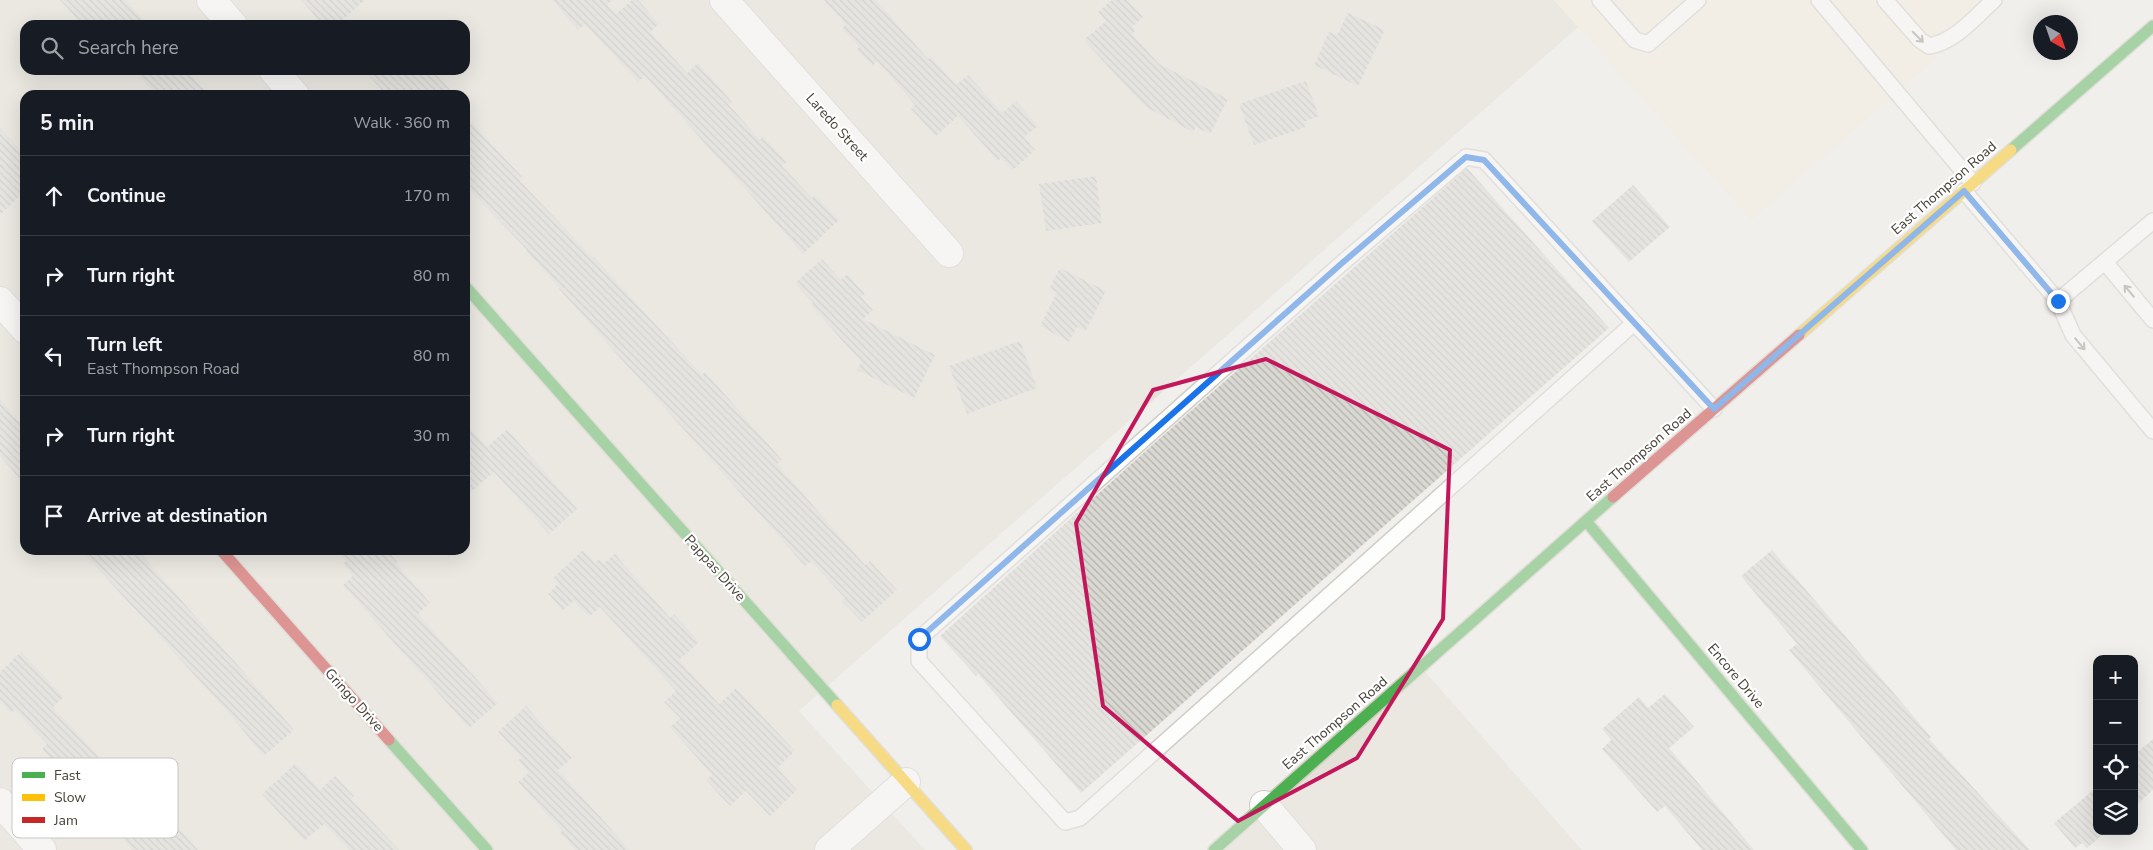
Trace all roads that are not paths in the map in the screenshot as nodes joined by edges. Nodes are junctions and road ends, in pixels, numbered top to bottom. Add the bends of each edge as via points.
1 (211, 0) edge
2 (724, 0) edge
3 (1600, 0) edge
4 (1698, 0) edge
5 (1819, 0) edge
6 (1885, 0) edge
7 (1994, 0) edge
8 (229, 20) edge
9 (2153, 26) edge
10 (277, 75) edge
11 (291, 90) edge
12 (1968, 187) junction
13 (2153, 221) edge
14 (949, 253) dead end
15 (2105, 262) junction
16 (470, 292) edge
17 (0, 301) edge
18 (2058, 301) junction
19 (2153, 320) edge
20 (20, 323) edge
21 (1634, 323) junction
22 (1714, 409) junction
23 (2153, 431) edge
24 (1586, 521) junction
25 (225, 555) edge
26 (906, 782) junction
27 (0, 802) edge
28 (1264, 805) junction
29 (12, 816) edge
30 (32, 838) edge
31 (42, 850) edge
32 (487, 850) edge
33 (829, 850) edge
34 (966, 850) edge
35 (1214, 850) edge
36 (1302, 850) edge
37 (1862, 850) edge

1 - 8 street
2 - 14 street, Laredo Street
3 - 4 lane via 1635,40 1648,44
5 - 12 lane
6 -> 7 lane via 1929,46 1941,44 1954,35
9 - 12 street, East Thompson Road
10 - 11 street
12 - 18 lane
12 - 22 street, East Thompson Road
13 - 15 lane
15 - 18 lane
19 -> 15 lane
16 - 26 street, Pappas Drive
17 - 20 street
18 -> 23 lane via 2073,335
21 - 21 lane via 1484,160 1466,157 919,639 919,661 1065,822 1080,818
21 - 22 lane
22 - 24 street, East Thompson Road
24 - 28 street, East Thompson Road
24 - 37 street, Encore Drive
25 - 32 street, Gringo Drive
26 - 33 street
26 - 34 street, Pappas Drive
27 - 29 street
28 - 35 street, East Thompson Road
28 - 36 street
30 - 31 street

